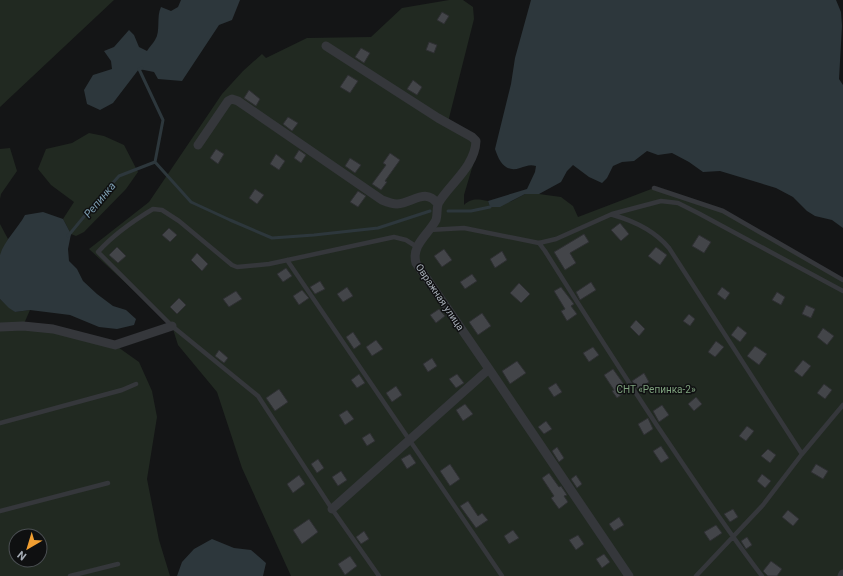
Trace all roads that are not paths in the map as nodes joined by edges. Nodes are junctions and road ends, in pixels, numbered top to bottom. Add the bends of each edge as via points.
1 (326, 46) dead end
2 (198, 145) dead end
3 (654, 188) dead end
4 (438, 204) junction
5 (612, 214) junction
6 (427, 230) junction
7 (539, 243) junction
8 (417, 247) junction
9 (288, 260) junction
10 (843, 280) edge
11 (843, 291) edge
12 (172, 326) junction
13 (0, 327) edge
14 (489, 369) junction
15 (136, 384) dead end
16 (843, 405) edge
17 (0, 423) edge
18 (411, 440) junction
19 (802, 454) junction
20 (108, 483) dead end
21 (332, 509) junction
22 (0, 511) edge
23 (733, 538) junction
24 (118, 564) dead end
25 (70, 576) edge
26 (379, 576) edge
27 (502, 576) edge
28 (628, 576) edge
29 (696, 576) edge
30 (762, 576) edge

1 - 4 street via 475,140 476,144 467,166
2 - 4 street via 228,101 232,99 382,200 397,204 428,196
3 - 10 lane via 723,211
4 - 6 street via 438,213
5 - 7 lane
5 - 11 lane via 661,202 678,203
5 - 19 lane via 648,230 669,248
6 - 7 lane via 464,228
6 - 8 street
7 - 23 lane via 591,326
8 - 9 lane via 406,240 394,237
8 - 14 street, Овражная улица via 414,256 416,263
9 - 12 lane via 237,267 179,221 162,210 153,208 98,252
9 - 18 lane
12 - 13 street via 115,345 53,329
12 - 21 lane via 258,396
14 - 18 street
14 - 28 street, Овражная улица
15 - 17 lane
16 - 19 lane
18 - 21 street
18 - 27 lane
19 - 23 lane via 763,505
20 - 22 lane
21 - 26 lane
23 - 29 lane
23 - 30 lane
24 - 25 lane

